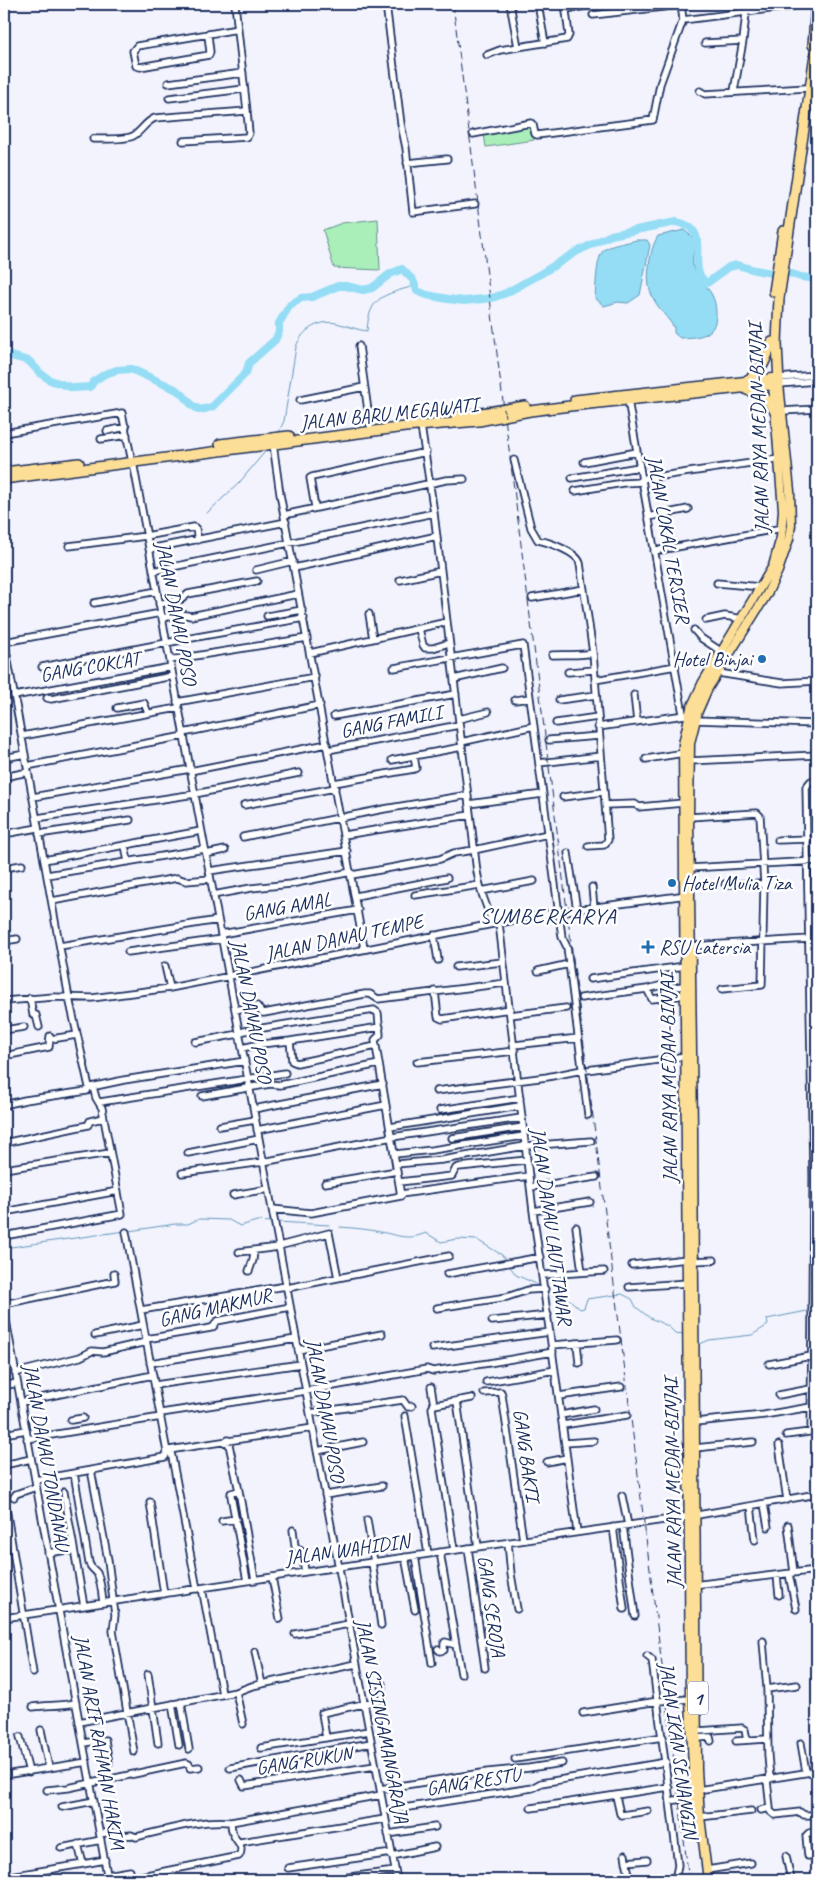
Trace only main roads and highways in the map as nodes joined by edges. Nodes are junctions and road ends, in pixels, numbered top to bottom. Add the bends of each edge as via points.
1 (816, 4) edge
2 (817, 41) edge
3 (783, 250) junction
4 (778, 286) junction
5 (772, 342) junction
6 (776, 381) junction
7 (741, 386) junction
8 (625, 398) junction
9 (778, 412) junction
10 (272, 442) junction
11 (7, 475) edge
12 (689, 717) junction
13 (687, 895) junction
14 (690, 1260) junction
15 (693, 1516) junction
16 (693, 1585) junction
17 (704, 1880) edge
18 (708, 1880) edge

1 - 3 highway, JALAN RAYA MEDAN-BINJAI / 1 via 814,43
2 - 3 highway, JALAN RAYA MEDAN-BINJAI / 1
3 - 4 highway, JALAN RAYA MEDAN-BINJAI / 1
4 - 5 highway, JALAN RAYA MEDAN-BINJAI / 1 via 772,314
4 - 6 highway, JALAN RAYA MEDAN-BINJAI / 1
5 - 6 highway, JALAN RAYA MEDAN-BINJAI / 1
5 - 7 highway via 762,369
6 - 7 highway, JALAN BARU MEGAWATI
6 - 9 main road, JALAN RAYA MEDAN-BINJAI / 1
7 - 8 highway, JALAN BARU MEGAWATI
7 - 9 highway via 761,394
8 - 10 highway, JALAN BARU MEGAWATI via 479,421
8 - 10 highway, JALAN BARU MEGAWATI via 503,409
9 - 12 main road, JALAN RAYA MEDAN-BINJAI / 1 via 783,528 773,566 703,682
9 - 12 main road, JALAN RAYA MEDAN-BINJAI / 1 via 790,491 789,539 768,594
10 - 11 highway, JALAN BARU MEGAWATI
12 - 13 main road, JALAN RAYA MEDAN-BINJAI / 1 via 690,868
12 - 13 main road, JALAN RAYA MEDAN-BINJAI / 1 via 684,752 683,803
13 - 14 main road, JALAN RAYA MEDAN-BINJAI / 1 via 685,995
13 - 14 main road, JALAN RAYA MEDAN-BINJAI / 1 via 691,946
14 - 15 main road, JALAN RAYA MEDAN-BINJAI / 1 via 695,1422
14 - 15 main road, JALAN RAYA MEDAN-BINJAI / 1
15 - 16 main road, JALAN RAYA MEDAN-BINJAI / 1
16 - 17 main road, JALAN RAYA MEDAN-BINJAI / 1 via 690,1698 693,1797
16 - 18 main road, JALAN RAYA MEDAN-BINJAI / 1 via 698,1790

